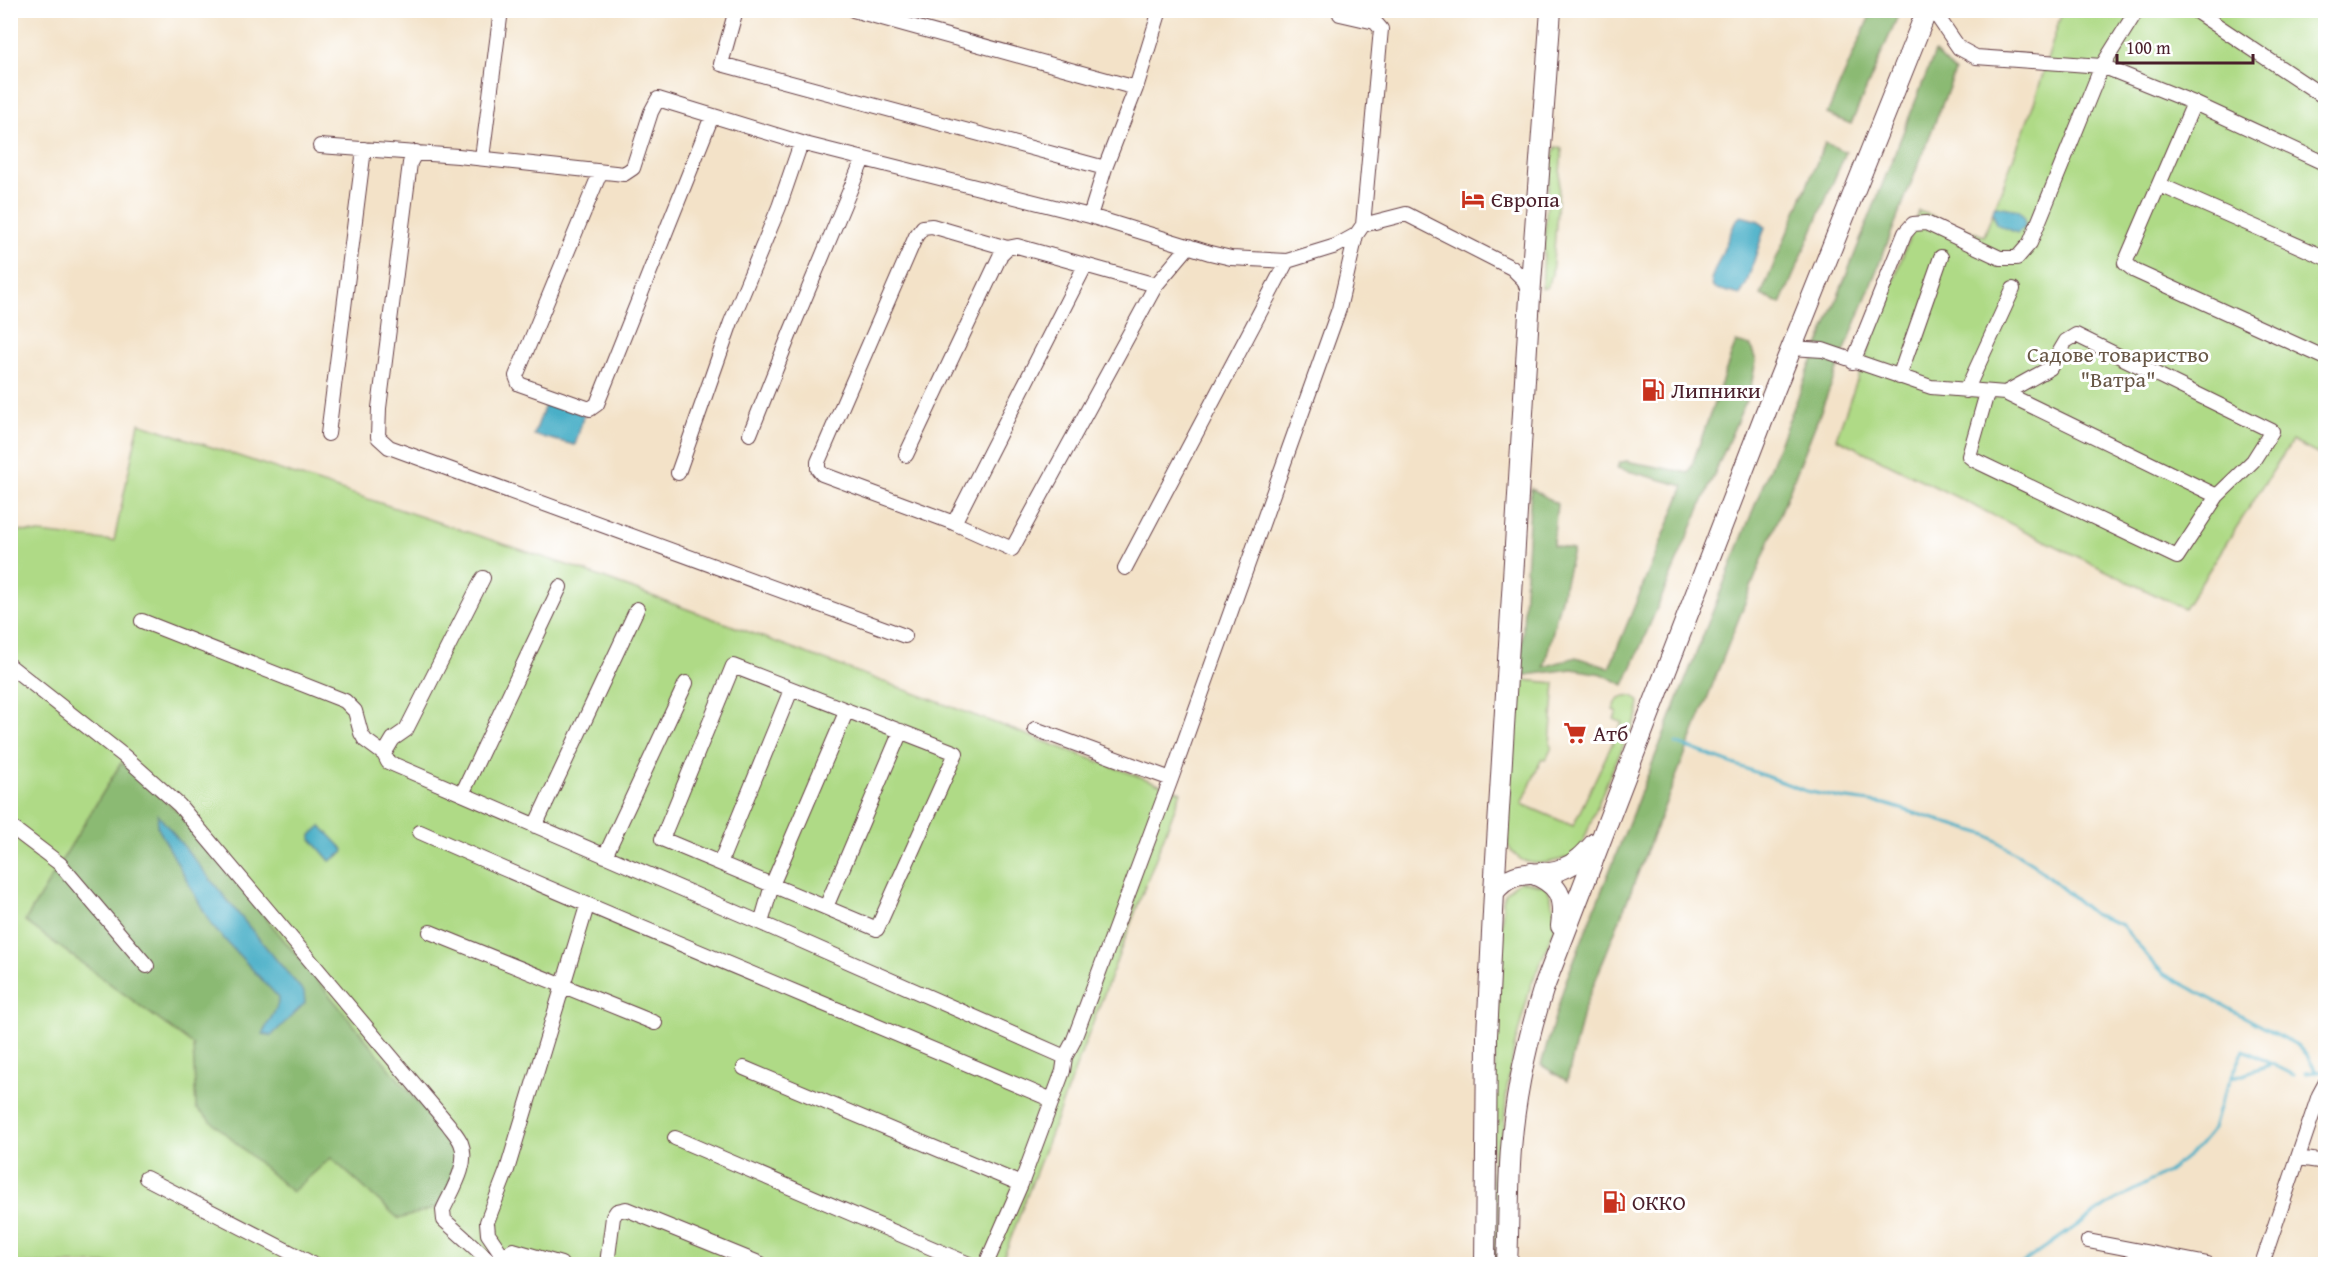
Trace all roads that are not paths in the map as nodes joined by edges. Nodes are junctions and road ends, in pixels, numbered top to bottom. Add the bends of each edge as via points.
1 (501, 10) edge
2 (736, 10) edge
3 (853, 10) edge
4 (1160, 10) edge
5 (1551, 10) edge
6 (1926, 10) edge
7 (1933, 10) edge
8 (2137, 10) edge
9 (2194, 10) edge
10 (1340, 14) dead end
11 (2102, 66) junction
12 (1136, 88) junction
13 (2325, 98) edge
14 (2194, 104) junction
15 (712, 116) junction
16 (801, 143) junction
17 (320, 146) dead end
18 (364, 149) junction
19 (416, 152) junction
20 (482, 158) junction
21 (863, 159) junction
22 (2325, 164) edge
23 (1105, 168) junction
24 (600, 172) junction
25 (2160, 185) junction
26 (1090, 216) junction
27 (1359, 230) junction
28 (1189, 246) junction
29 (1007, 248) junction
30 (1533, 250) junction
31 (1941, 257) dead end
32 (2325, 258) edge
33 (1287, 261) junction
34 (1084, 266) junction
35 (1512, 268) junction
36 (1156, 285) junction
37 (2013, 290) dead end
38 (1530, 297) junction
39 (1791, 348) junction
40 (2325, 358) edge
41 (1853, 362) junction
42 (1899, 377) junction
43 (1965, 391) junction
44 (1987, 393) junction
45 (2005, 393) junction
46 (328, 434) dead end
47 (750, 434) dead end
48 (906, 455) dead end
49 (678, 473) dead end
50 (2217, 496) junction
51 (954, 523) junction
52 (1125, 568) dead end
53 (483, 578) dead end
54 (560, 587) dead end
55 (637, 609) dead end
56 (142, 621) dead end
57 (905, 636) dead end
58 (10, 666) edge
59 (686, 683) dead end
60 (791, 690) junction
61 (847, 710) junction
62 (1035, 729) dead end
63 (901, 731) junction
64 (384, 753) junction
65 (1171, 778) junction
66 (462, 794) junction
67 (10, 826) edge
68 (535, 826) junction
69 (420, 832) dead end
70 (1601, 837) junction
71 (605, 856) junction
72 (720, 863) junction
73 (1531, 873) junction
74 (772, 885) junction
75 (1494, 892) junction
76 (587, 906) junction
77 (826, 907) junction
78 (761, 922) junction
79 (430, 932) dead end
80 (1558, 946) junction
81 (147, 966) dead end
82 (563, 985) junction
83 (655, 1023) dead end
84 (1065, 1057) junction
85 (744, 1068) dead end
86 (2325, 1082) edge
87 (1052, 1100) junction
88 (675, 1138) dead end
89 (2298, 1158) junction
90 (2325, 1162) edge
91 (146, 1178) dead end
92 (1021, 1184) junction
93 (2088, 1241) dead end
94 (500, 1262) edge
95 (313, 1264) edge
96 (561, 1264) edge
97 (606, 1264) edge
98 (761, 1264) edge
99 (969, 1264) edge
100 (986, 1264) edge
101 (1485, 1264) edge
102 (1507, 1264) edge
103 (2208, 1264) edge
104 (2262, 1264) edge

1 - 20 street
2 - 23 street via 721,64
3 - 12 street
4 - 12 street
5 - 30 highway
6 - 39 highway
7 - 11 street via 1959,48 1976,57
8 - 11 street
9 - 13 street
10 - 27 street via 1376,22 1382,29
11 - 14 street
11 - 41 street via 2030,243 2017,258 2000,258 1926,223 1913,224 1905,233
12 - 23 street
14 - 22 street
14 - 25 street
15 - 16 street
15 - 24 street via 657,99 633,168 624,174
15 - 24 street via 597,404 590,409 519,384 516,376
16 - 21 street
16 - 49 street via 731,322
17 - 18 street
18 - 19 street
18 - 46 street
19 - 20 street
19 - 57 street via 410,163 392,294 379,408 380,441
20 - 24 street
21 - 26 street
21 - 47 street
23 - 26 street
25 - 32 street
25 - 40 street via 2125,263 2134,271
26 - 28 street
27 - 33 street via 1336,246
27 - 35 street via 1406,214
27 - 65 street via 1339,309
28 - 33 street via 1231,258
28 - 36 street
29 - 34 street via 1017,246
29 - 48 street
29 - 51 street via 932,226 923,227 818,462 822,474
30 - 35 street
30 - 38 highway
31 - 42 street
33 - 52 street
34 - 36 street
34 - 51 street
35 - 38 street via 1524,280
36 - 51 street via 1012,549
37 - 43 street
38 - 75 highway
39 - 41 street via 1823,350
39 - 70 highway
41 - 42 street
42 - 43 street via 1931,387
43 - 44 street
44 - 45 street
44 - 50 street via 1969,456 2171,556 2177,557
45 - 50 street
45 - 50 street via 2050,368 2066,341 2076,334 2272,431 2253,461
53 - 64 street via 406,730 393,739
54 - 66 street
55 - 68 street
56 - 64 street via 345,701 355,711 365,740
58 - 94 street via 179,805 448,1124 464,1152 442,1215
59 - 71 street
60 - 61 street
60 - 72 street
60 - 72 street via 733,666 662,839
61 - 63 street
61 - 74 street
62 - 65 street
63 - 77 street
63 - 77 street via 956,753 877,929
64 - 66 street via 388,762
65 - 84 street
66 - 68 street
67 - 81 street via 60,864
68 - 71 street
69 - 76 street
70 - 73 highway via 1570,866
70 - 80 highway
71 - 78 street
72 - 74 street
73 - 75 highway via 1513,876
73 - 80 highway via 1552,883 1562,900
74 - 77 street
74 - 78 street
75 - 101 highway via 1487,1036
76 - 82 street
76 - 87 street
78 - 84 street
79 - 82 street
80 - 102 highway via 1534,1018 1517,1104 1511,1149
82 - 83 street
82 - 94 street via 507,1170 487,1222
84 - 87 street
85 - 92 street
86 - 89 street
87 - 92 street
88 - 99 street
89 - 90 street
89 - 104 street
91 - 95 street
92 - 100 street
93 - 103 street
94 - 96 street via 513,1250
97 - 98 street via 613,1217 617,1211 626,1209

